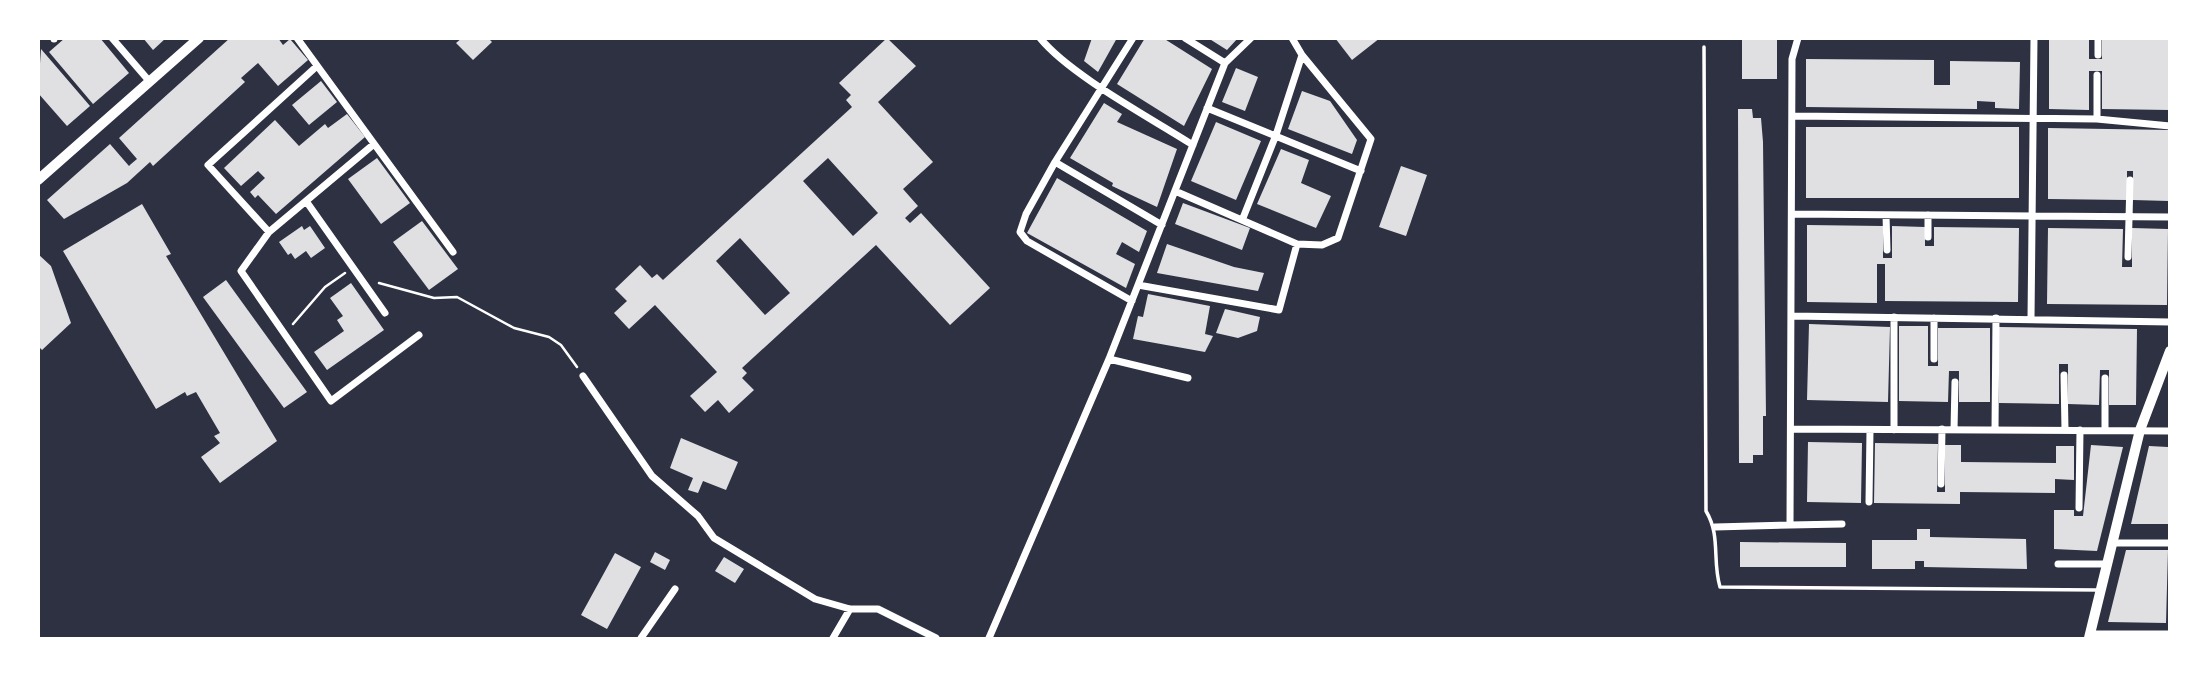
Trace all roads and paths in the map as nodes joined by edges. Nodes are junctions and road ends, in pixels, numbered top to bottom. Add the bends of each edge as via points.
1 (112, 38) edge
2 (199, 38) edge
3 (297, 38) edge
4 (1040, 38) edge
5 (1133, 38) edge
6 (1185, 38) edge
7 (1251, 38) edge
8 (1292, 38) edge
9 (1798, 38) edge
10 (2034, 38) edge
11 (2098, 38) edge
12 (1704, 47) dead end
13 (1302, 55) junction
14 (2098, 55) dead end
15 (1225, 63) junction
16 (317, 66) junction
17 (2096, 75) dead end
18 (150, 82) junction
19 (1102, 86) junction
20 (1207, 108) junction
21 (1792, 116) junction
22 (2033, 118) junction
23 (2097, 119) junction
24 (2169, 125) edge
25 (1276, 135) junction
26 (374, 144) junction
27 (1193, 145) junction
28 (1055, 162) junction
29 (1361, 170) junction
30 (38, 180) edge
31 (2130, 180) dead end
32 (1175, 191) junction
33 (306, 201) junction
34 (1793, 214) junction
35 (1886, 215) junction
36 (1928, 215) junction
37 (2032, 216) junction
38 (2129, 217) junction
39 (2169, 217) edge
40 (1243, 218) junction
41 (1161, 225) junction
42 (269, 232) junction
43 (1928, 237) dead end
44 (1297, 244) junction
45 (1887, 250) dead end
46 (453, 252) dead end
47 (2127, 257) dead end
48 (352, 267) junction
49 (363, 283) junction
50 (1138, 285) junction
51 (1132, 301) junction
52 (385, 313) dead end
53 (1791, 316) junction
54 (1894, 317) junction
55 (1934, 318) junction
56 (1996, 318) junction
57 (2031, 319) junction
58 (2169, 322) edge
59 (284, 335) junction
60 (419, 335) dead end
61 (2169, 351) edge
62 (1109, 359) junction
63 (1934, 359) dead end
64 (2064, 375) dead end
65 (583, 376) joint
66 (1188, 378) dead end
67 (2105, 378) dead end
68 (1955, 382) dead end
69 (1791, 429) junction
70 (1870, 429) junction
71 (1942, 429) junction
72 (1995, 429) junction
73 (1894, 430) junction
74 (1954, 430) junction
75 (2065, 430) junction
76 (2080, 430) junction
77 (2105, 430) junction
78 (2140, 430) junction
79 (2169, 431) edge
80 (1941, 484) dead end
81 (1869, 502) dead end
82 (2079, 508) dead end
83 (1842, 524) dead end
84 (1790, 525) junction
85 (1715, 527) junction
86 (2169, 543) edge
87 (2113, 544) junction
88 (2058, 564) dead end
89 (2108, 564) junction
90 (675, 589) dead end
91 (2100, 590) junction
92 (850, 609) junction
93 (2169, 634) edge
94 (2090, 636) edge
95 (641, 639) edge
96 (833, 639) edge
97 (936, 639) edge
98 (989, 639) edge

1 - 18 street
2 - 18 main road
3 - 16 street
4 - 19 street
5 - 19 street
6 - 15 street
7 - 15 street
8 - 13 street
9 - 21 street via 1792,59
10 - 22 street
11 - 14 street
12 - 85 lane via 1706,512
13 - 25 street
13 - 29 street via 1371,139
15 - 20 street
16 - 26 street
16 - 42 street via 208,165
17 - 23 street
18 - 30 main road
19 - 27 street
19 - 28 street
20 - 25 street
20 - 27 street
21 - 22 street
21 - 34 street
22 - 23 street
22 - 37 street
23 - 24 street
25 - 29 street
25 - 40 street
26 - 33 street
26 - 46 street
27 - 32 street
28 - 41 street
28 - 51 street via 1020,232 1027,241
29 - 44 street via 1338,238 1322,245
31 - 38 street
32 - 40 street
32 - 41 street
33 - 42 street
33 - 48 street
34 - 35 street
34 - 53 street
35 - 36 street
35 - 45 street
36 - 37 street
36 - 43 street
37 - 38 street
37 - 57 street
38 - 39 street
38 - 47 street
40 - 44 street
41 - 50 street
42 - 59 street via 241,271
44 - 50 street via 1279,310
48 - 49 street
48 - 59 path via 325,287
49 - 52 street
49 - 65 path via 388,283 411,294 470,302 514,328 555,341
50 - 51 street
51 - 62 street
53 - 54 street
53 - 69 street
54 - 55 street
54 - 73 street
55 - 56 street
55 - 63 street
56 - 57 street
56 - 72 street
57 - 58 street
59 - 60 street via 331,401
61 - 78 street
62 - 66 street
62 - 98 street
64 - 75 street
65 - 92 street via 652,476 698,516 714,538 815,599
67 - 77 street
68 - 74 street
69 - 70 street
69 - 84 street
70 - 73 street
70 - 81 street
71 - 73 street
71 - 74 street
71 - 80 street
72 - 74 street
72 - 75 street
75 - 76 street
76 - 77 street
76 - 82 street
77 - 78 street
78 - 79 street
78 - 87 street
83 - 84 street
84 - 85 street
85 - 91 lane via 1720,587
86 - 87 street
87 - 89 street
88 - 89 street
89 - 91 street
90 - 95 street
91 - 94 street
92 - 96 street
92 - 97 street via 878,609
93 - 94 street

